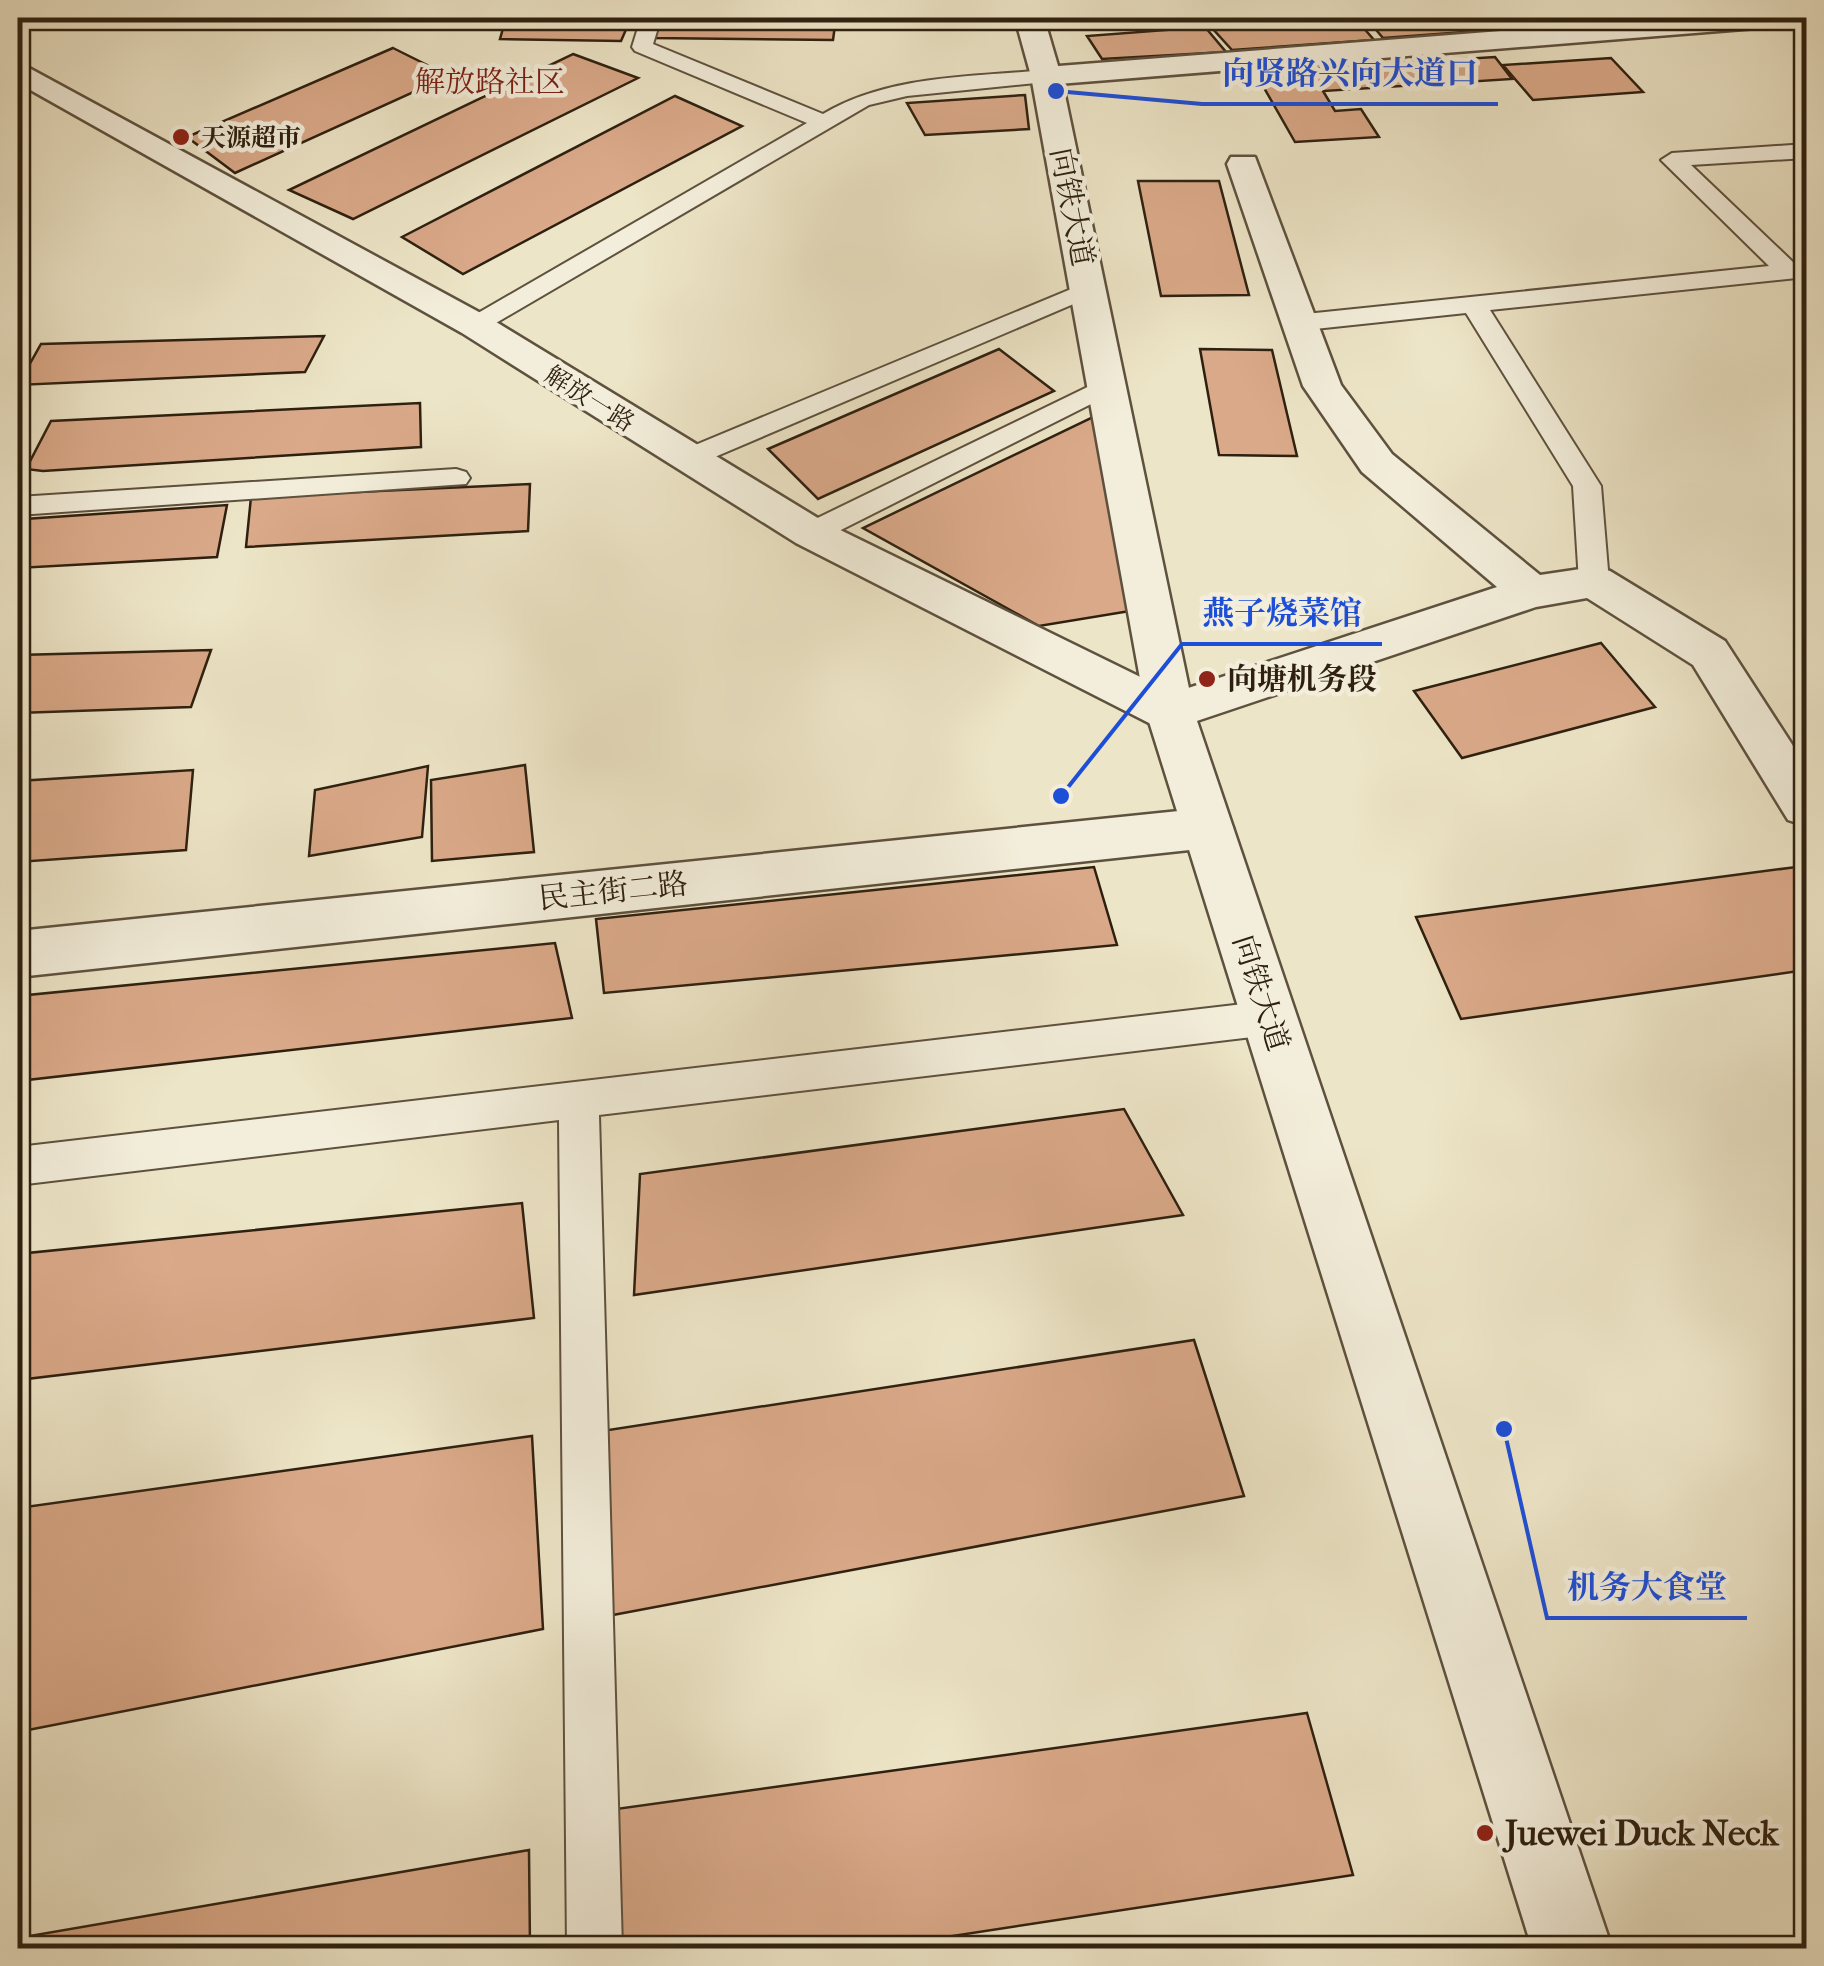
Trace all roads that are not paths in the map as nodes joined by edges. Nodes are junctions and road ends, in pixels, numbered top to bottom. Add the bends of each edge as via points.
1 (651, 18) edge
2 (1030, 18) edge
3 (1769, 18) edge
4 (18, 70) edge
5 (1046, 76) junction
6 (826, 123) junction
7 (1806, 151) edge
8 (1243, 164) dead end
9 (1798, 271) edge
10 (1088, 289) junction
11 (1474, 304) junction
12 (1296, 322) junction
13 (476, 325) junction
14 (1106, 386) junction
15 (686, 460) junction
16 (456, 478) dead end
17 (18, 506) edge
18 (811, 534) junction
19 (1594, 582) junction
20 (1531, 592) junction
21 (1170, 712) junction
22 (1806, 806) edge
23 (1208, 828) junction
24 (18, 954) edge
25 (1269, 1018) junction
26 (579, 1100) junction
27 (18, 1166) edge
28 (595, 1948) edge
29 (1572, 1948) edge

1 - 6 lane via 642,47
2 - 5 street, 向铁大道
3 - 5 street
4 - 13 street, 解放一路
5 - 6 lane via 862,100
5 - 10 street, 向铁大道
6 - 13 lane
7 - 9 lane via 1672,160
8 - 12 street
9 - 11 lane
10 - 14 street, 向铁大道
10 - 15 lane
11 - 12 lane
11 - 19 lane via 1587,486
12 - 20 street via 1322,386 1377,463
13 - 15 street, 解放一路
14 - 18 lane
14 - 21 street, 向铁大道
15 - 18 street, 解放一路
16 - 17 lane
18 - 21 street, 解放一路
19 - 20 street
19 - 22 street via 1709,653
20 - 21 street
21 - 23 street, 向铁大道
23 - 24 street, 民主街二路
23 - 25 street, 向铁大道
25 - 26 lane
25 - 29 street, 向铁大道
26 - 27 lane
26 - 28 lane

